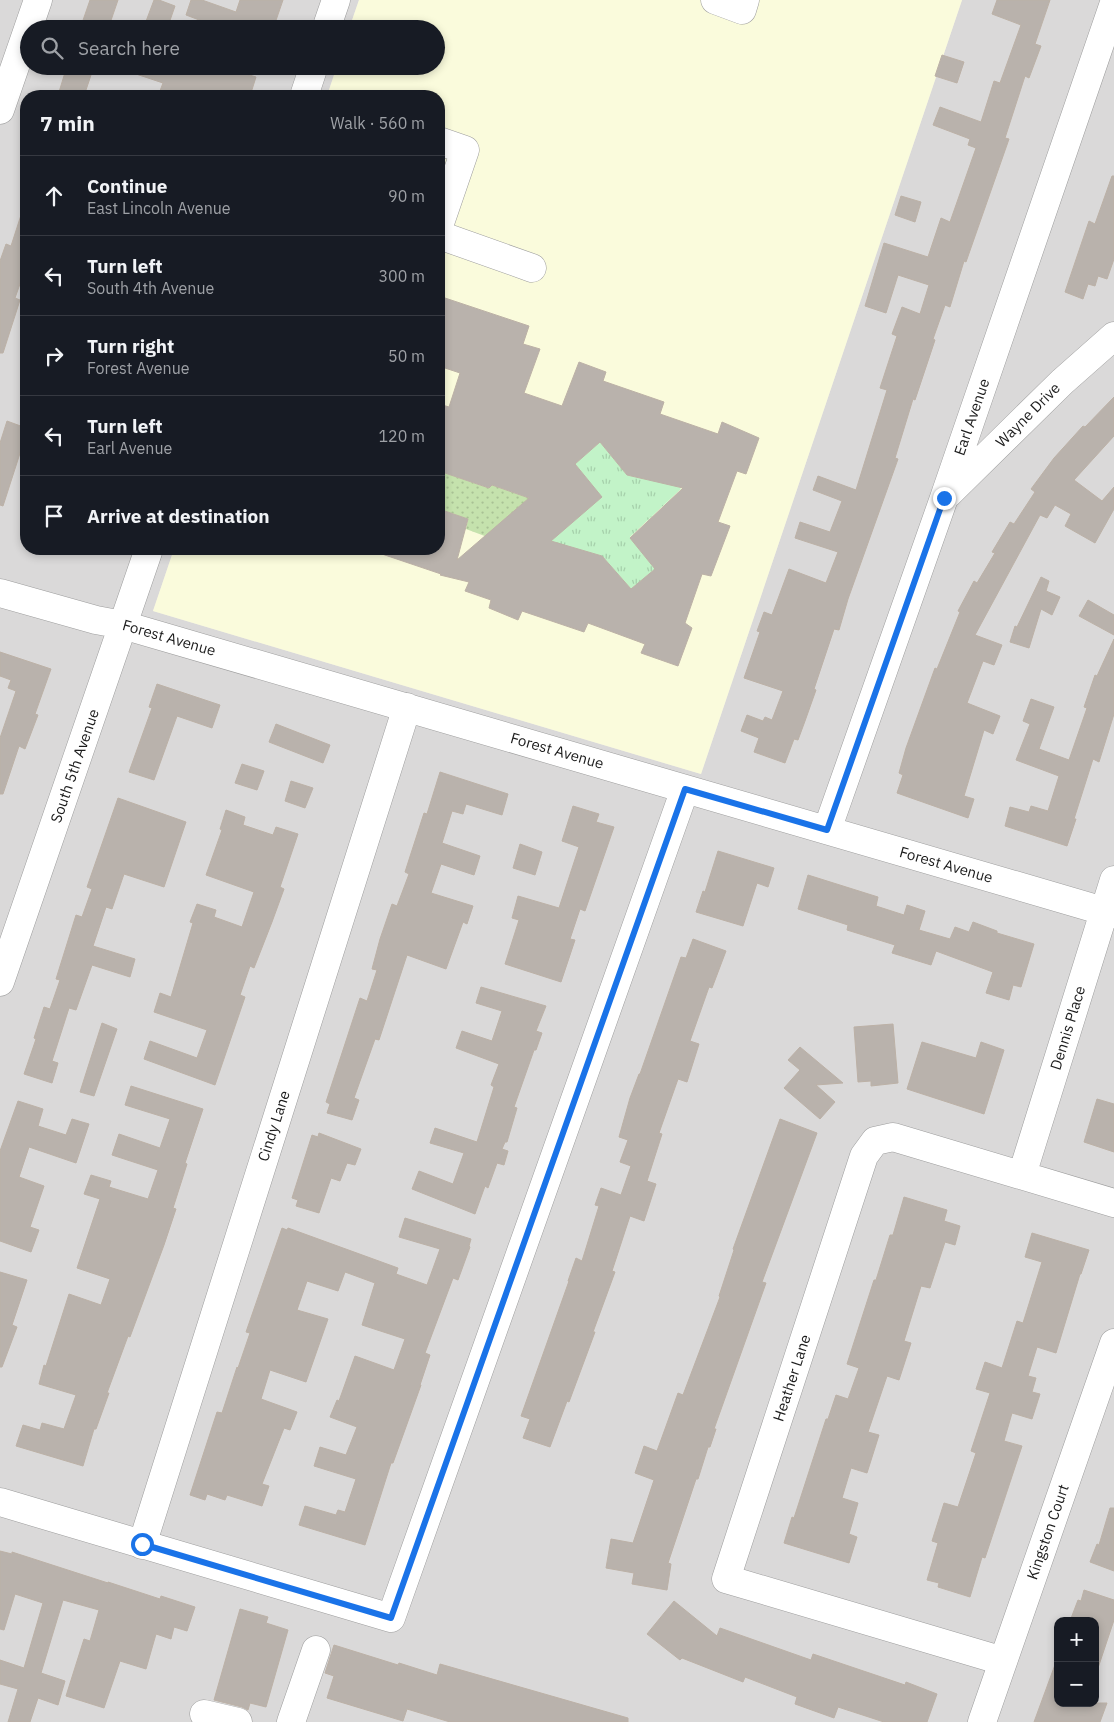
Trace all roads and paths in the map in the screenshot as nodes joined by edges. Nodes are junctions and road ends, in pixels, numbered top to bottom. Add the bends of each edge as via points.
1 (38, 0) edge
2 (336, 0) edge
3 (715, 0) edge
4 (745, 0) edge
5 (1114, 3) edge
6 (31, 20) edge
7 (329, 20) edge
8 (20, 52) edge
9 (311, 75) edge
10 (306, 90) edge
11 (0, 110) edge
12 (445, 142) edge
13 (445, 203) edge
14 (445, 237) edge
15 (532, 268) dead end
16 (1114, 336) edge
17 (944, 498) junction
18 (148, 555) edge
19 (0, 593) edge
20 (123, 625) junction
21 (407, 707) junction
22 (685, 789) junction
23 (827, 830) junction
24 (1114, 880) edge
25 (1109, 912) edge
26 (0, 982) edge
27 (1022, 1176) junction
28 (1114, 1203) edge
29 (1114, 1343) edge
30 (0, 1502) edge
31 (142, 1544) junction
32 (316, 1650) dead end
33 (1003, 1661) junction
34 (204, 1714) dead end
35 (299, 1720) edge
36 (238, 1722) edge
37 (982, 1722) edge

1 - 6 street
2 - 7 street
3 - 4 street via 742,10
5 - 17 street, Earl Avenue
8 - 11 street
9 - 10 street
12 - 13 street via 466,150
14 - 15 street
16 - 17 street, Wayne Drive via 1062,382
17 - 23 street, Earl Avenue
18 - 20 street, South 5th Avenue
19 - 20 street, Forest Avenue
20 - 21 street, Forest Avenue
20 - 26 street, South 5th Avenue
21 - 22 street, Forest Avenue
21 - 31 street, Cindy Lane
22 - 23 street, Forest Avenue
22 - 31 street via 391,1618
23 - 25 street, Forest Avenue
24 - 25 street, Dennis Place
25 - 27 street, Dennis Place
27 - 28 street, Heather Lane
27 - 33 street, Heather Lane via 893,1137 875,1141 864,1156 726,1579
29 - 33 street, Kingston Court
30 - 31 street
32 - 35 street
33 - 37 street, Kingston Court
34 - 36 street

